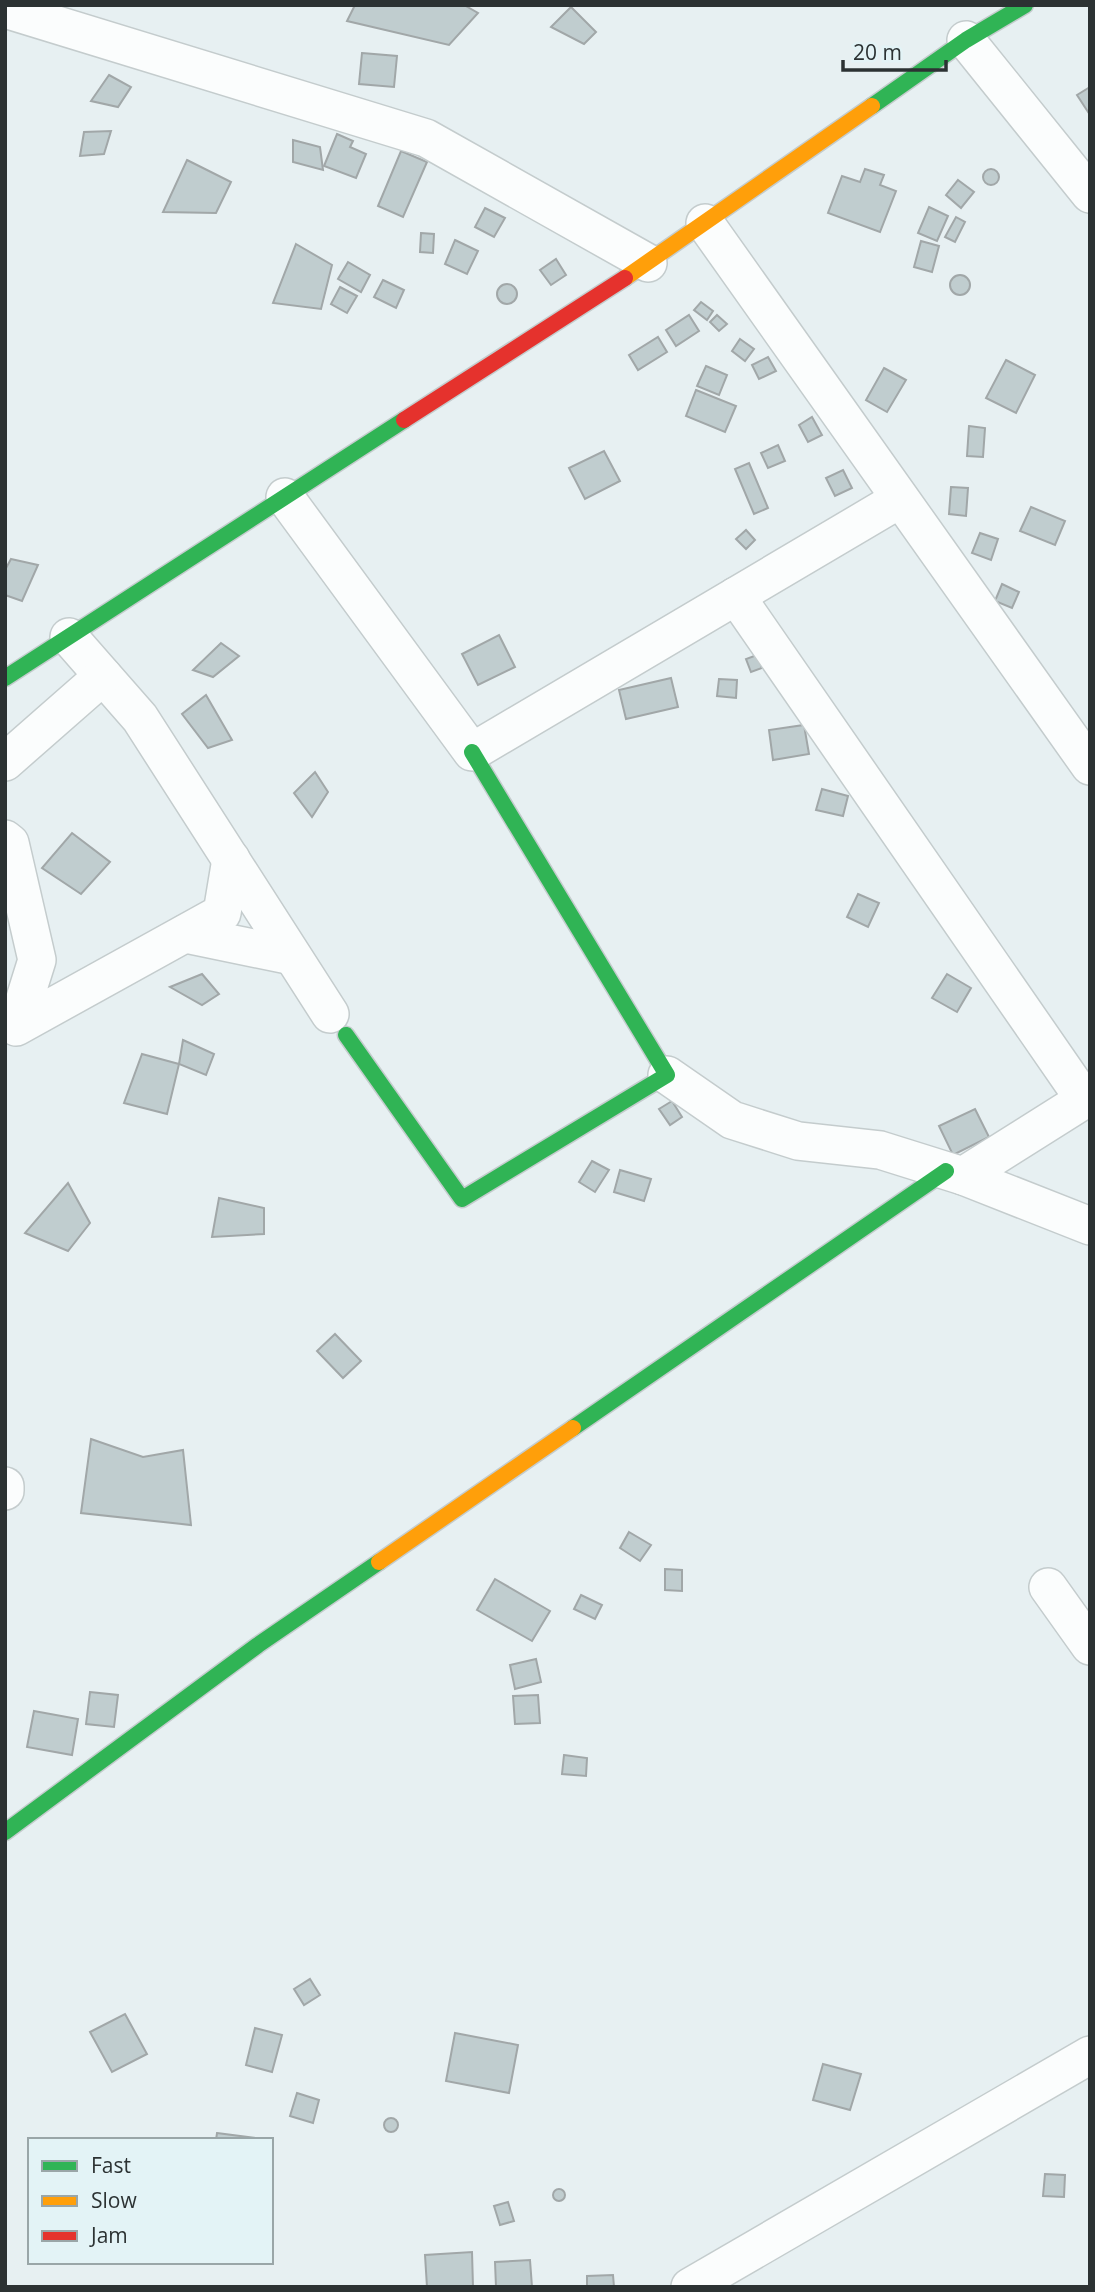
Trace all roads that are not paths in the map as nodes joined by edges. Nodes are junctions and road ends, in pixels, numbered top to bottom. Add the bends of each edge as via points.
1 (1025, 5) edge
2 (5, 9) edge
3 (966, 40) junction
4 (1090, 194) edge
5 (705, 223) junction
6 (648, 263) junction
7 (285, 497) junction
8 (901, 499) junction
9 (736, 596) junction
10 (69, 637) junction
11 (103, 676) junction
12 (5, 678) edge
13 (472, 752) junction
14 (5, 762) edge
15 (1090, 766) edge
16 (5, 839) edge
17 (230, 859) junction
18 (184, 934) junction
19 (292, 956) junction
20 (338, 1025) joint
21 (11, 1031) edge
22 (667, 1075) junction
23 (1087, 1098) edge
24 (954, 1174) junction
25 (1090, 1226) edge
26 (1048, 1587) dead end
27 (1090, 1646) edge
28 (5, 1832) edge
29 (1090, 2055) edge
30 (690, 2287) edge

1 - 3 street
2 - 6 street via 426,138
3 - 4 street
3 - 5 street
5 - 6 street
5 - 8 street
6 - 7 street
7 - 10 street
7 - 13 street
8 - 9 street
8 - 15 street
9 - 13 street
9 - 23 street
10 - 11 street
10 - 12 street
11 - 14 street
11 - 17 street via 140,718
13 - 22 street
16 - 21 street via 10,843 37,960
17 - 18 street via 222,913
17 - 19 street
18 - 19 street
18 - 21 street
19 - 20 street
20 - 22 street via 462,1199
22 - 24 street via 732,1119 798,1141 880,1150
23 - 24 street
24 - 25 street
24 - 28 street via 258,1645
26 - 27 street
29 - 30 street

